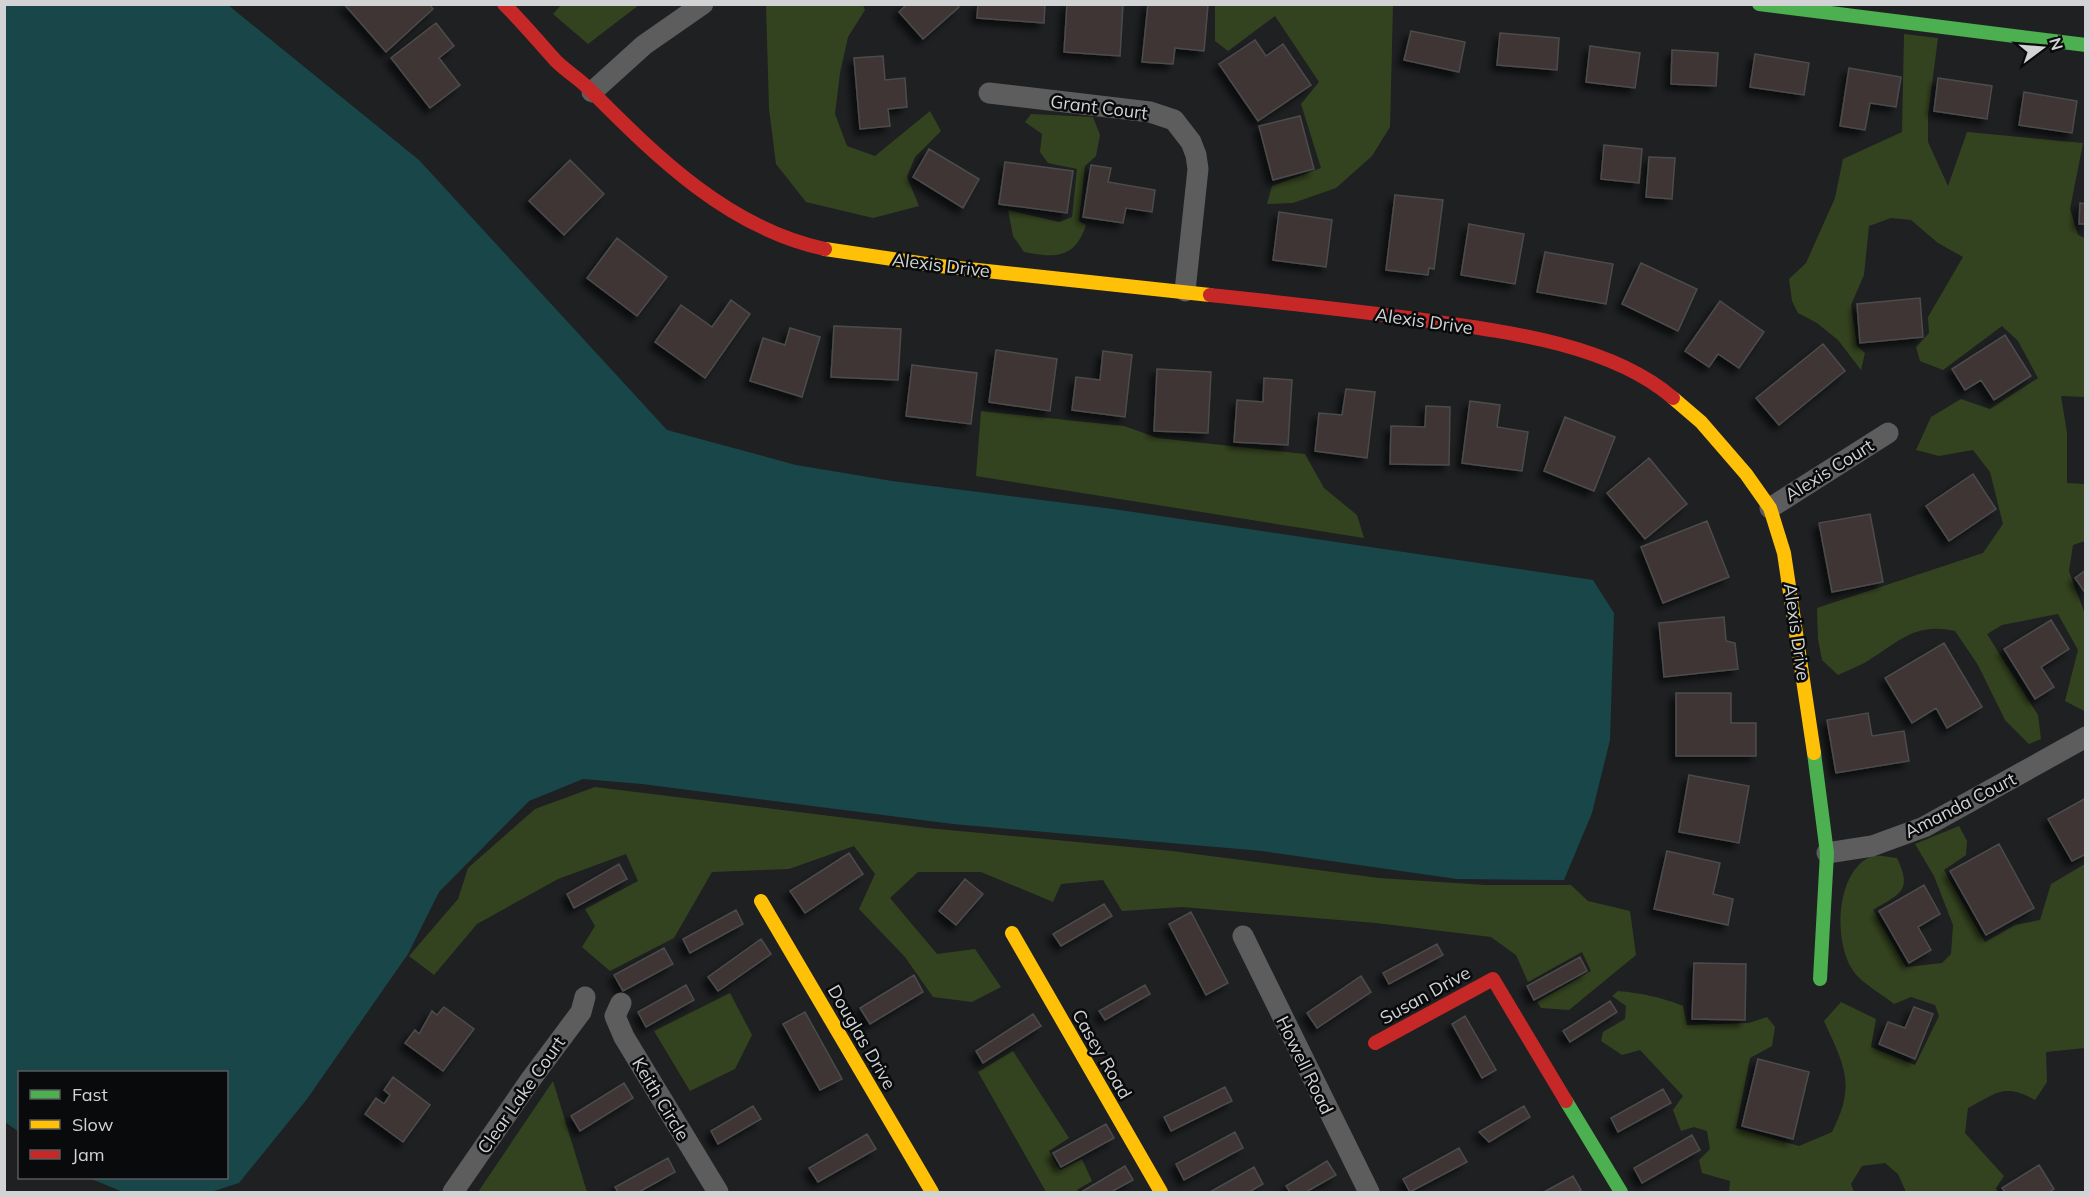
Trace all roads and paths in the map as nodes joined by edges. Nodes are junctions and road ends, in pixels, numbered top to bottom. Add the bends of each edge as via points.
1 (504, 4) edge
2 (703, 4) edge
3 (1760, 4) edge
4 (2085, 45) edge
5 (592, 92) junction
6 (990, 93) dead end
7 (1185, 291) junction
8 (1888, 433) dead end
9 (1770, 508) junction
10 (2085, 737) edge
11 (1827, 853) junction
12 (761, 901) dead end
13 (1012, 933) dead end
14 (1243, 936) dead end
15 (1820, 979) dead end
16 (585, 997) dead end
17 (621, 1003) dead end
18 (1375, 1043) dead end
19 (453, 1192) edge
20 (718, 1192) edge
21 (932, 1192) edge
22 (1161, 1192) edge
23 (1369, 1192) edge
24 (1621, 1192) edge

1 - 5 street, Alexis Drive via 557,62
2 - 5 street via 644,45
3 - 4 street
5 - 7 street, Alexis Drive via 646,146 695,187 749,222 778,235 843,254
6 - 7 street, Grant Court via 1150,112 1174,120 1191,142 1198,170
7 - 9 street, Alexis Drive via 1517,333 1589,354 1651,379 1722,444
8 - 9 street, Alexis Court
9 - 11 street, Alexis Drive via 1790,581
10 - 11 street, Amanda Court via 1924,827 1872,846
11 - 15 street, Alexis Drive
12 - 21 street, Douglas Drive
13 - 22 street, Casey Road
14 - 23 street, Howell Road
16 - 19 street, Clear Lake Court via 581,1012
17 - 20 street, Keith Circle via 615,1016 624,1037
18 - 24 street, Susan Drive via 1493,979

